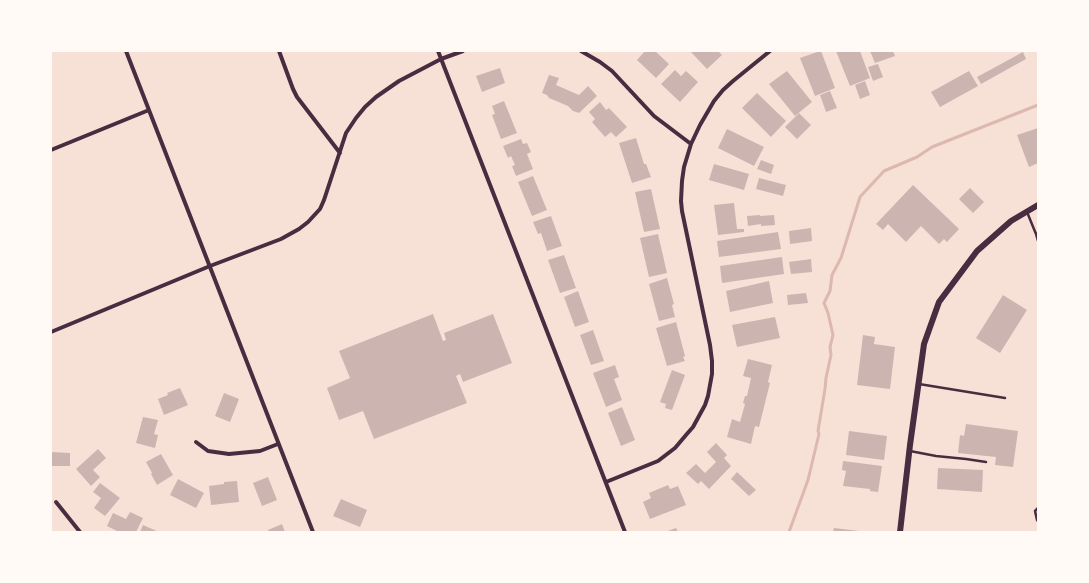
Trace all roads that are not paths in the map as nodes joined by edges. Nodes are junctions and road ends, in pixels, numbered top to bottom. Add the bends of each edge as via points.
1 (126, 51) edge
2 (279, 51) edge
3 (438, 51) edge
4 (463, 51) edge
5 (581, 51) edge
6 (770, 51) edge
7 (441, 59) junction
8 (149, 110) junction
9 (692, 144) junction
10 (51, 150) edge
11 (340, 153) junction
12 (1038, 205) edge
13 (1026, 212) junction
14 (1037, 233) edge
15 (1038, 241) edge
16 (210, 266) junction
17 (51, 332) edge
18 (918, 384) junction
19 (1005, 398) dead end
20 (196, 442) dead end
21 (278, 444) junction
22 (910, 451) junction
23 (986, 462) dead end
24 (606, 482) junction
25 (56, 502) dead end
26 (1038, 508) edge
27 (1038, 521) edge
28 (80, 532) edge
29 (313, 532) edge
30 (625, 532) edge
31 (900, 532) edge

1 - 8 street
2 - 11 street via 293,89
3 - 7 street
4 - 7 street
5 - 9 street via 612,71 654,116
6 - 9 street via 723,90 706,113
7 - 11 street via 399,81 370,102 350,126
7 - 24 street
8 - 10 street
8 - 16 street
9 - 24 street via 684,167 681,201 710,345 712,374 708,396 693,426 675,448 658,461
11 - 16 street via 320,209 308,222 281,239
12 - 13 street
13 - 14 lane
13 - 18 street via 1010,220 977,251 939,302 924,344
14 - 15 lane
16 - 17 street
16 - 21 street
18 - 19 lane
18 - 22 street
20 - 21 street via 208,451 229,454 260,451
21 - 29 street
22 - 23 lane
22 - 31 street
24 - 30 street
25 - 28 street
26 - 27 lane via 1035,511

